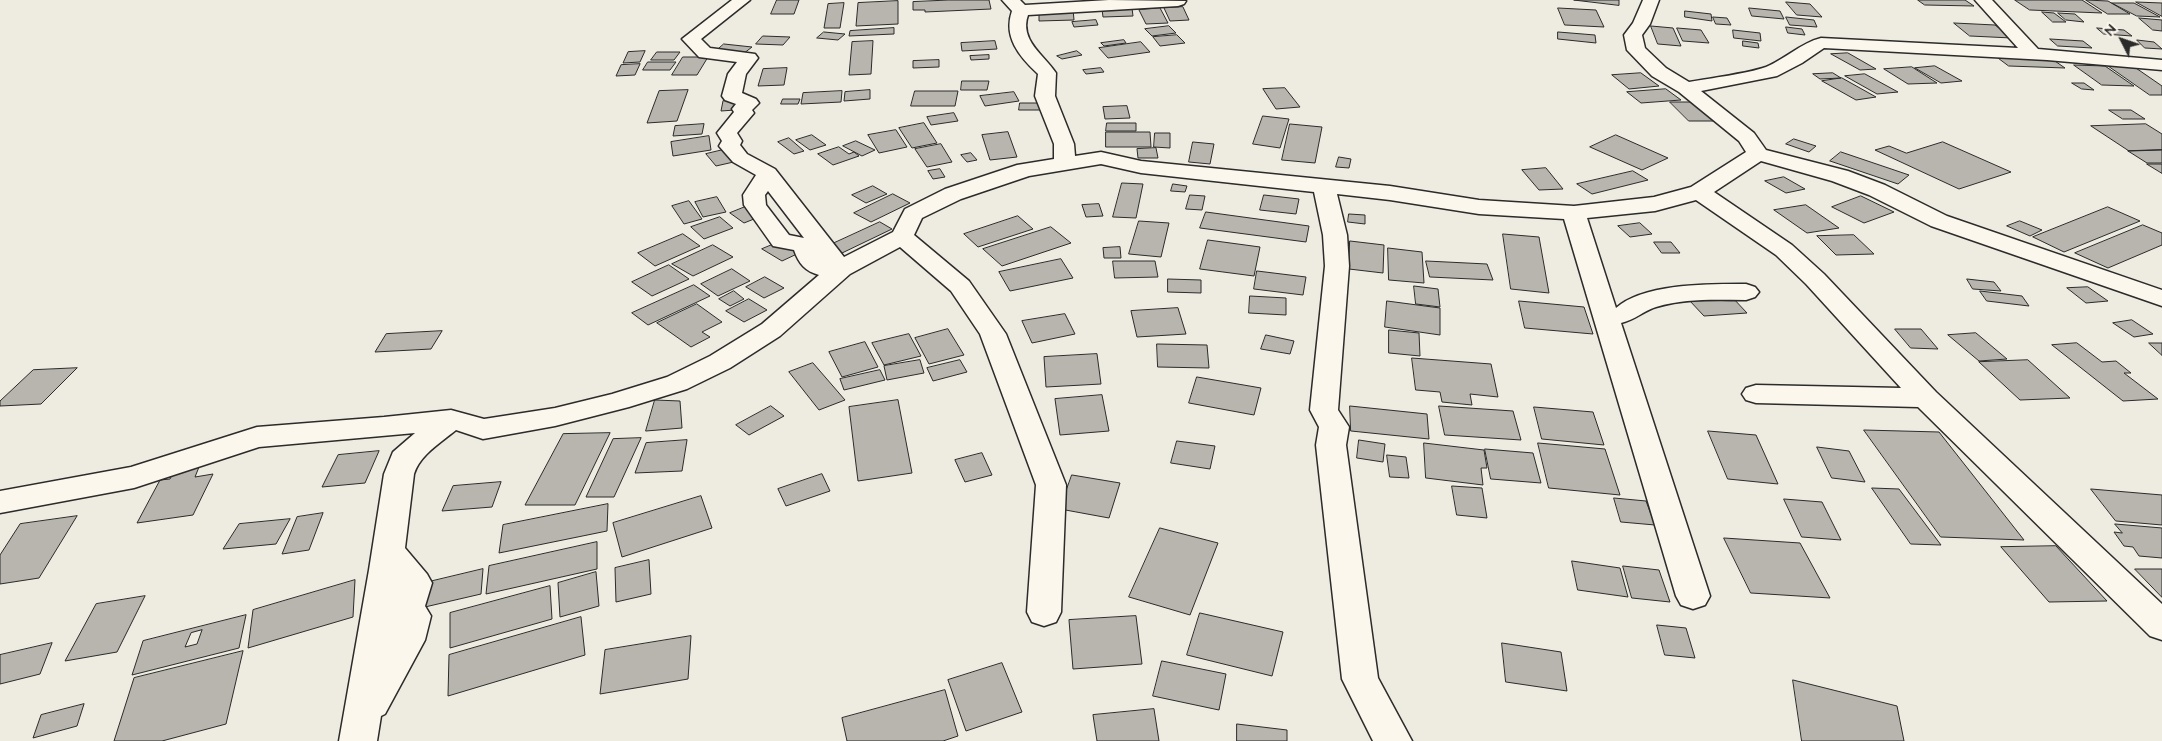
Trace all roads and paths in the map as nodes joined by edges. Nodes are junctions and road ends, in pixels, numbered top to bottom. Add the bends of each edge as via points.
1 (742, 0) edge
2 (1651, 0) edge
3 (1983, 0) edge
4 (1178, 1) edge
5 (1016, 5) edge
6 (2036, 52) junction
7 (2162, 65) edge
8 (1686, 88) junction
9 (1758, 154) junction
10 (1065, 164) junction
11 (767, 174) junction
12 (1324, 188) junction
13 (1699, 192) junction
14 (1574, 213) junction
15 (902, 236) junction
16 (841, 269) junction
17 (821, 284) junction
18 (1746, 292) dead end
19 (2162, 298) edge
20 (1607, 318) junction
21 (1756, 394) dead end
22 (1926, 398) junction
23 (451, 419) junction
24 (0, 502) edge
25 (1693, 596) dead end
26 (1044, 612) dead end
27 (2162, 626) edge
28 (360, 732) edge
29 (1392, 741) edge

1 - 11 street via 691,39 705,53 749,58 737,74 732,96 749,103 727,134 734,153
2 - 8 street via 1641,24 1632,35 1636,50 1659,72
3 - 6 street
4 - 5 street
5 - 10 street via 1020,38 1032,60 1047,73 1045,96 1064,144
6 - 7 street
6 - 8 street via 1822,43 1770,72
8 - 9 street via 1747,137
9 - 13 street
9 - 19 street via 1840,176 1877,190 1939,221
10 - 12 street via 1101,158 1142,167
10 - 15 street via 1025,170 953,194 913,214
11 - 16 street
11 - 17 street via 754,195 755,205 781,241 804,245 810,261 825,270
12 - 14 street via 1479,207
12 - 29 street via 1335,235 1337,266 1324,410 1334,427 1331,445 1360,679
13 - 14 street via 1654,204
13 - 22 street via 1784,250 1816,279
14 - 20 street
15 - 16 street
15 - 26 street via 960,286 993,334 1051,485
16 - 17 street
17 - 23 street via 771,330 720,362 677,383 619,401 484,429
18 - 20 street via 1685,292 1645,302 1623,315
20 - 25 street
21 - 22 street
22 - 27 street
23 - 24 street via 257,437 134,477
23 - 28 street via 404,459 398,474 389,552 414,583 406,610 408,615 414,616 407,640

